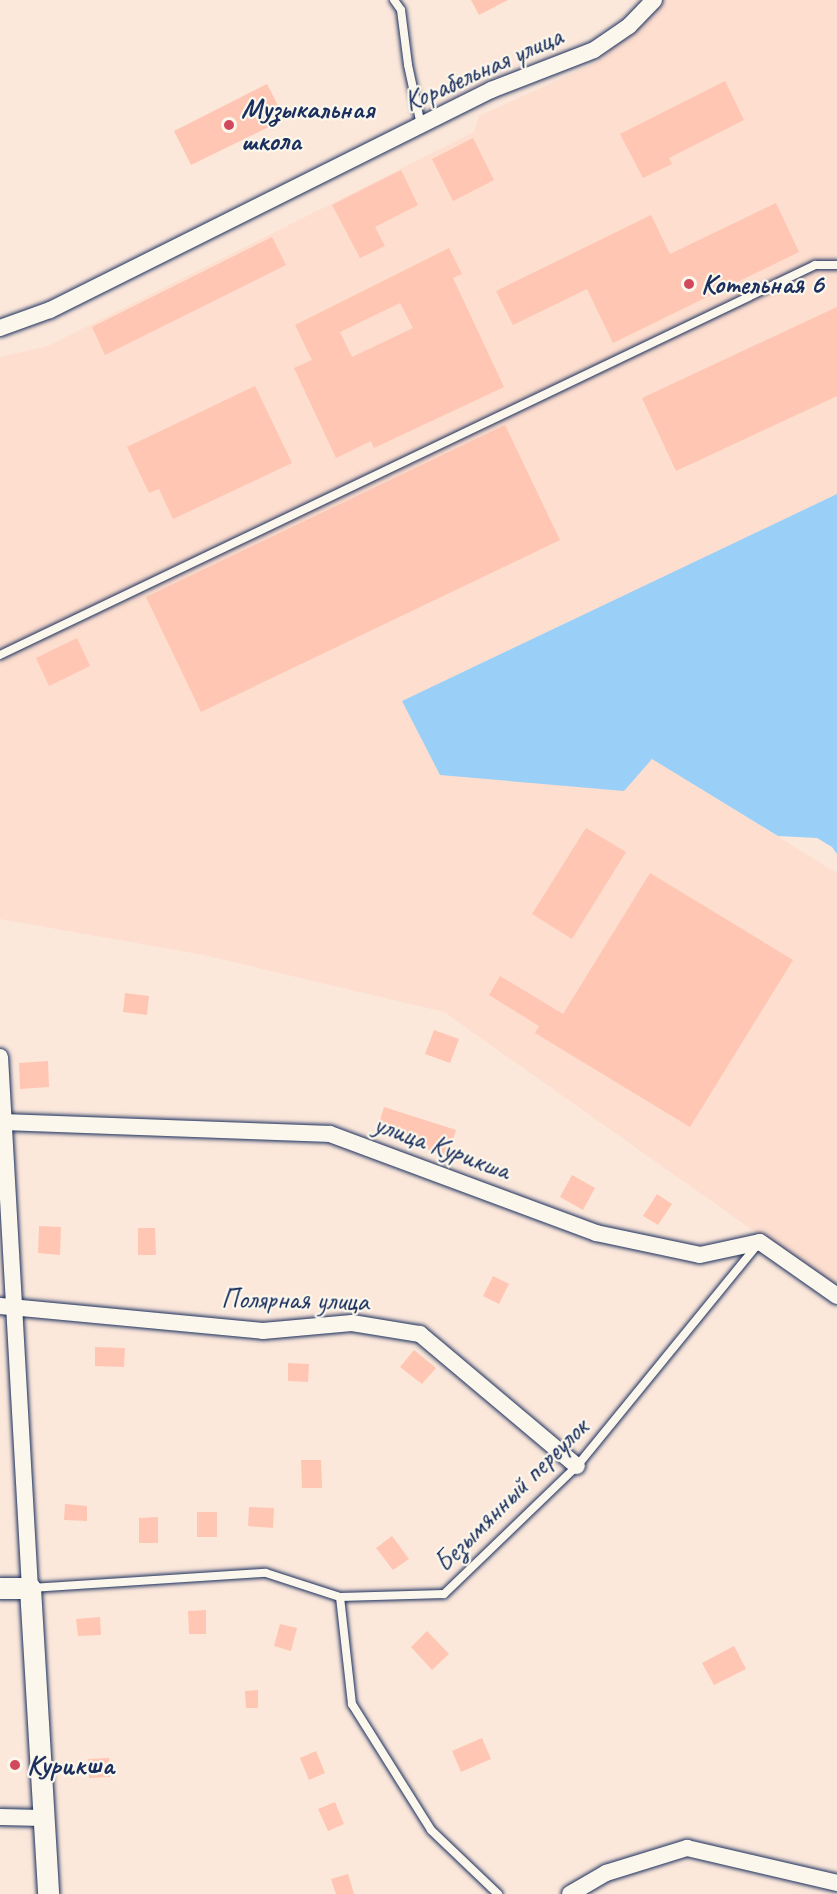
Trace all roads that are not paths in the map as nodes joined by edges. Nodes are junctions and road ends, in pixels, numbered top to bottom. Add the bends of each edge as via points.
1 (394, 0) edge
2 (654, 0) edge
3 (421, 125) junction
4 (837, 265) edge
5 (0, 328) edge
6 (0, 655) edge
7 (0, 1057) edge
8 (4, 1122) junction
9 (4, 1190) edge
10 (760, 1242) junction
11 (837, 1296) edge
12 (7, 1306) edge
13 (577, 1466) junction
14 (0, 1588) edge
15 (30, 1588) junction
16 (340, 1597) junction
17 (0, 1817) edge
18 (42, 1818) junction
19 (837, 1883) edge
20 (48, 1894) edge
21 (498, 1894) edge
22 (570, 1894) edge

1 - 3 lane via 401,10
2 - 3 street, Корабельная улица via 629,26 594,50 491,90
3 - 5 street, Корабельная улица via 50,310
4 - 6 lane via 814,265
7 - 8 street
8 - 9 street
8 - 10 street, улица Курикша via 330,1134 596,1233 700,1255
9 - 12 street
10 - 11 street
10 - 13 lane, Безымянный переулок
12 - 13 street, Полярная улица via 263,1331 352,1323 420,1334
12 - 15 street
13 - 16 lane, Безымянный переулок via 444,1594
14 - 15 street
15 - 16 lane, Безымянный переулок via 266,1573
15 - 18 street
16 - 21 lane via 352,1704 431,1830
17 - 18 street
18 - 20 street
19 - 22 street via 687,1848 606,1873

